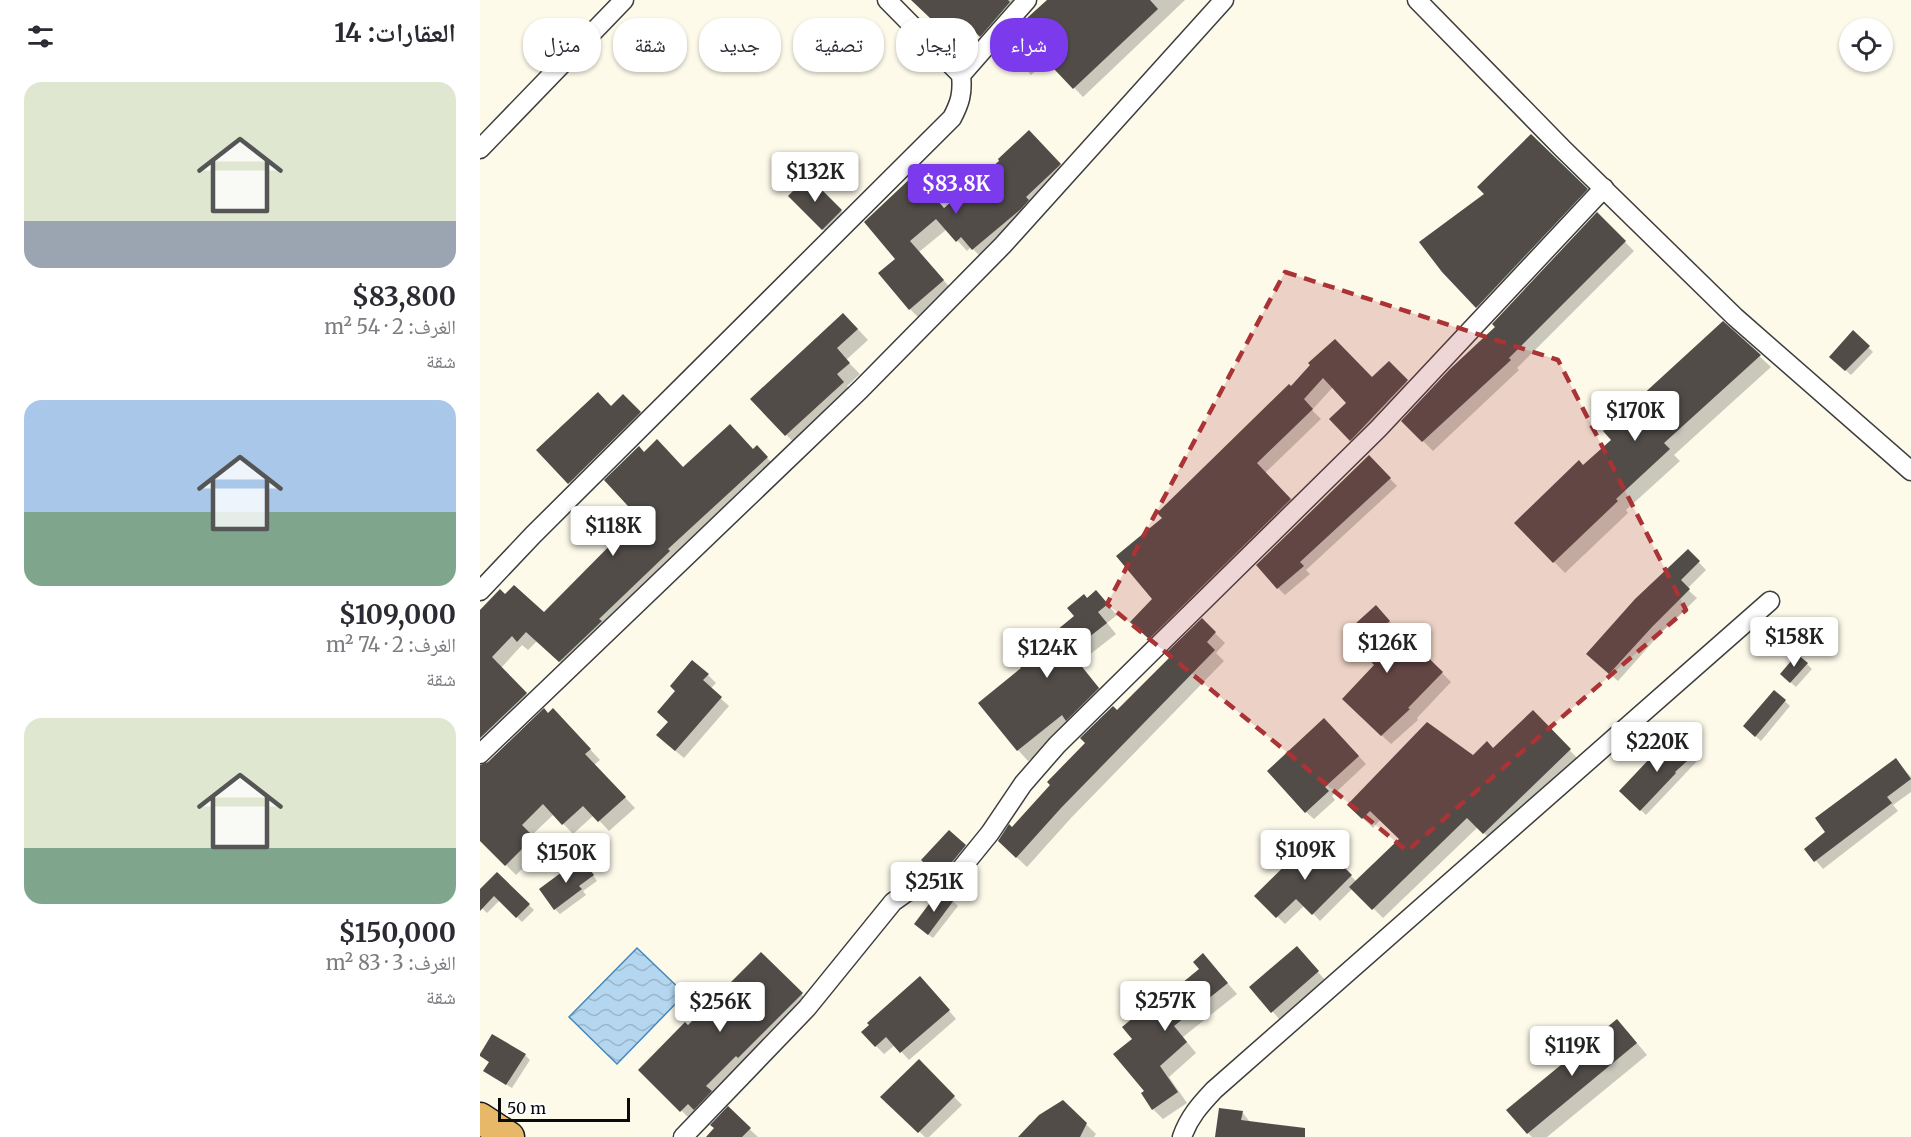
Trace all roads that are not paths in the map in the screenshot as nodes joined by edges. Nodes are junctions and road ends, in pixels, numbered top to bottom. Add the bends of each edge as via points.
1 (624, 0) edge
2 (887, 0) edge
3 (1027, 0) edge
4 (1224, 0) edge
5 (1417, 0) edge
6 (961, 75) junction
7 (480, 149) edge
8 (1604, 188) junction
9 (1911, 471) edge
10 (480, 591) edge
11 (1770, 601) dead end
12 (480, 754) edge
13 (480, 1118) edge
14 (509, 1137) edge
15 (683, 1137) edge
16 (1182, 1137) edge

1 - 7 street
2 - 6 street
3 - 6 street
4 - 12 street via 1004,245 860,390
5 - 8 street
6 - 10 street via 960,103 952,118
8 - 9 street via 1735,317
8 - 15 street via 1378,429 1057,745 960,870 947,881 907,892 893,902 807,1008
11 - 16 street via 1214,1090 1196,1108
13 - 14 highway

